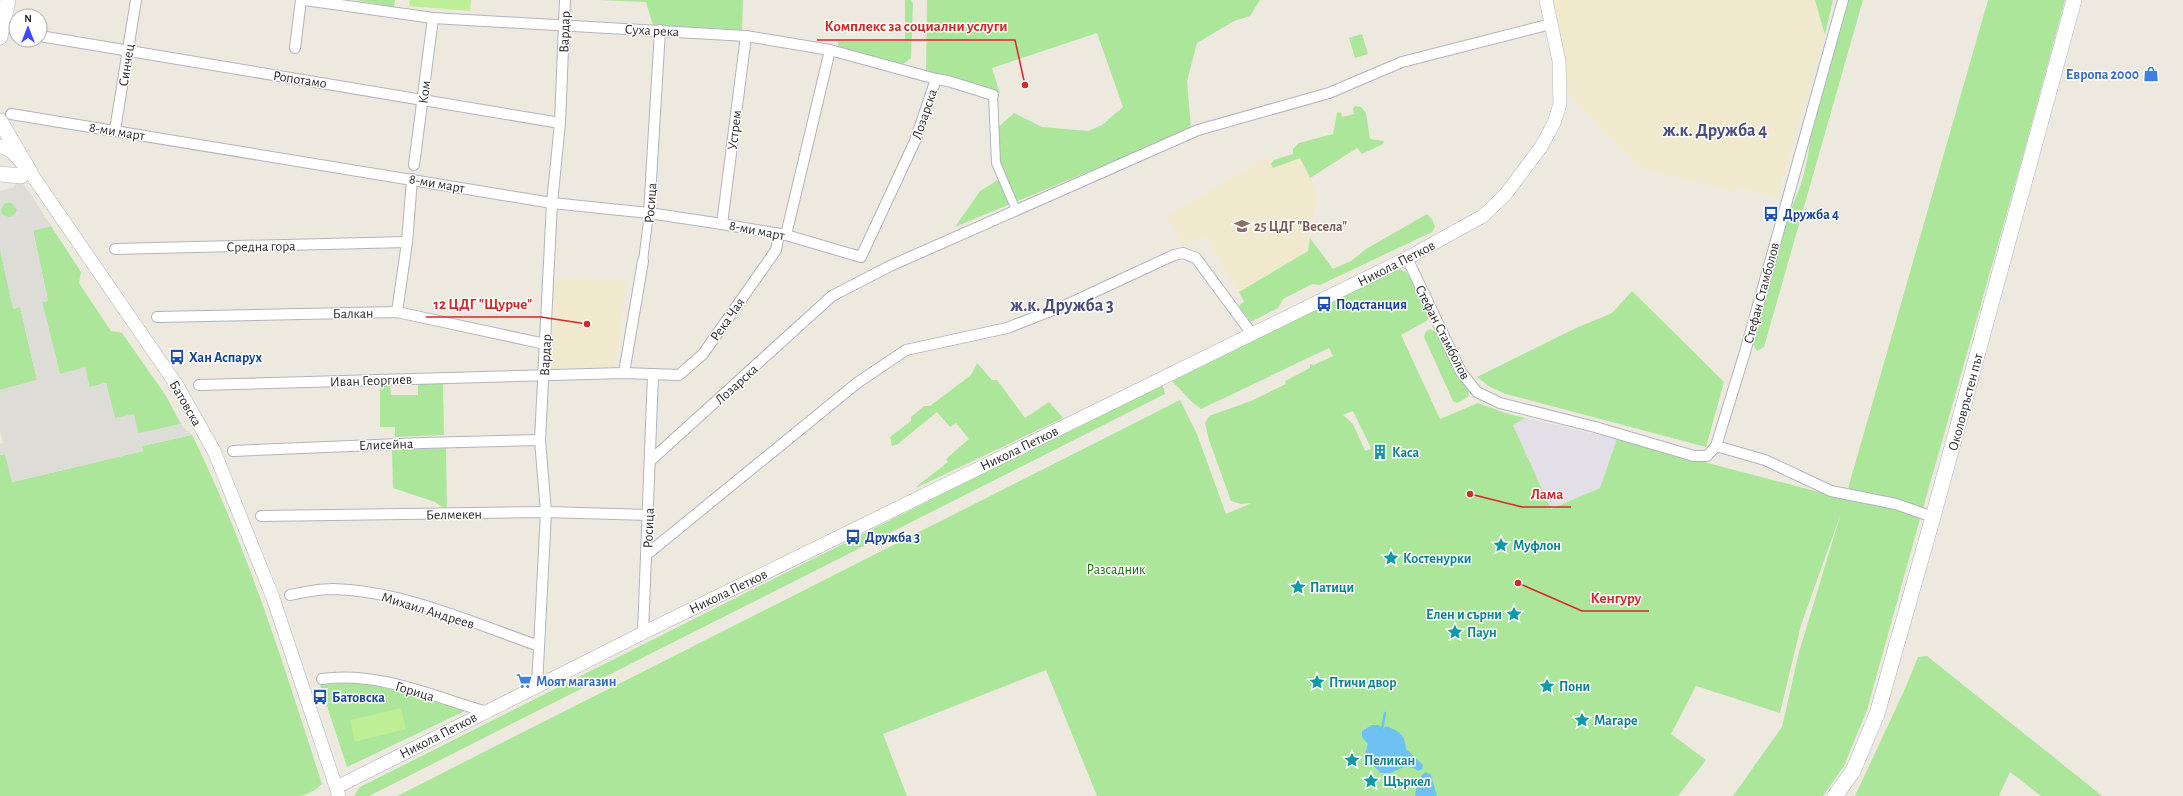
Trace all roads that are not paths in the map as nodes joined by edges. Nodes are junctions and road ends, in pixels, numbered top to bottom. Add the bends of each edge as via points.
1 (8, 0) edge
2 (136, 0) edge
3 (302, 0) edge
4 (305, 0) edge
5 (565, 0) edge
6 (1546, 0) edge
7 (1843, 0) edge
8 (2074, 0) edge
9 (433, 18) junction
10 (1551, 24) junction
11 (564, 26) junction
12 (660, 30) junction
13 (746, 36) junction
14 (0, 37) edge
15 (48, 37) edge
16 (295, 48) dead end
17 (830, 50) junction
18 (128, 51) junction
19 (936, 79) junction
20 (993, 95) joint
21 (423, 99) junction
22 (5, 117) edge
23 (560, 123) junction
24 (115, 130) junction
25 (0, 146) edge
26 (414, 165) dead end
27 (0, 166) edge
28 (0, 174) edge
29 (25, 174) junction
30 (412, 179) junction
31 (552, 203) junction
32 (1016, 210) junction
33 (649, 213) junction
34 (722, 224) junction
35 (782, 235) junction
36 (407, 242) junction
37 (115, 249) dead end
38 (861, 257) joint
39 (1407, 258) junction
40 (643, 261) joint
41 (397, 312) junction
42 (157, 317) dead end
43 (1252, 334) junction
44 (545, 344) junction
45 (624, 373) junction
46 (653, 374) junction
47 (543, 375) junction
48 (199, 385) dead end
49 (540, 440) junction
50 (1716, 446) junction
51 (233, 451) dead end
52 (650, 461) junction
53 (546, 512) junction
54 (648, 515) junction
55 (261, 516) dead end
56 (1933, 517) junction
57 (646, 555) junction
58 (290, 595) dead end
59 (643, 633) junction
60 (539, 646) junction
61 (322, 679) dead end
62 (538, 686) junction
63 (484, 711) junction
64 (328, 761) junction
65 (358, 775) junction
66 (336, 793) edge
67 (1835, 796) edge

1 - 14 main road
2 - 18 street, Синчец
3 - 16 street
4 - 9 street, Суха река
5 - 11 street, Вардар
6 - 10 street, Никола Петков
7 - 50 street, Стефан Стамболов via 1745,352
8 - 56 main road, Околовръстен път
9 - 11 street, Суха река
9 - 21 street, Ком
10 - 32 street, Лозарска via 1402,62 1329,93 1198,130
10 - 39 street, Никола Петков via 1559,62 1560,104 1554,123 1541,148 1505,195 1483,216
11 - 12 street, Суха река
11 - 23 street, Вардар
12 - 13 street, Суха река
12 - 33 street, Росица
13 - 17 street, Суха река
13 - 34 street, Устрем
15 - 18 street, Ропотамо
17 - 19 street, Суха река
17 - 35 street, Река Чая
18 - 21 street, Ропотамо
18 - 24 street, Синчец
19 - 20 street, Суха река via 948,80
19 - 38 street, Лозарска via 915,141
20 - 32 street via 996,163
21 - 23 street, Ропотамо
21 - 26 street, Ком
22 - 24 street, 8-ми март
22 - 29 main road
23 - 31 street, Вардар
24 - 30 street, 8-ми март
25 - 29 street, Батовска via 11,151
27 - 29 street
28 - 29 main road
29 - 64 street, Батовска via 47,200 178,387 214,451 273,598
30 - 31 street, 8-ми март
30 - 36 street
31 - 33 street, 8-ми март
31 - 44 street, Вардар
32 - 52 street, Лозарска via 890,266 832,296
33 - 34 street, 8-ми март
33 - 40 street, Росица
34 - 35 street, 8-ми март
35 - 38 street, 8-ми март
35 - 46 street, Река Чая via 776,250 703,354 679,375
36 - 37 street, Средна гора
36 - 41 street
39 - 43 street, Никола Петков
39 - 50 street, Стефан Стамболов via 1461,372 1477,392 1500,403 1694,456 1707,456
40 - 45 street, Росица
41 - 42 street, Балкан
41 - 44 street, Балкан via 425,316
43 - 57 street via 1196,258 1183,253 1007,328 906,350 857,383
43 - 59 street, Никола Петков
44 - 47 street, Вардар
45 - 46 street
45 - 47 street
46 - 52 street, Росица
47 - 48 street, Иван Георгиев
47 - 49 street, Вардар
49 - 51 street, Елисейна
49 - 53 street, Вардар
50 - 56 street via 1765,460 1831,491 1896,504
52 - 54 street, Росица
53 - 54 street, Белмекен
53 - 55 street, Белмекен
53 - 60 street, Вардар
54 - 57 street, Росица
56 - 67 main road, Околовръстен път via 1877,714 1852,771
57 - 59 street, Росица
58 - 60 street, Михаил Андреев via 331,589 384,596
59 - 62 street, Никола Петков
60 - 62 street, Вардар
61 - 63 street, Горица via 349,676 382,681
62 - 63 street, Никола Петков
63 - 65 street, Никола Петков
64 - 65 street via 342,772
64 - 66 street, Батовска
65 - 66 street, Никола Петков

